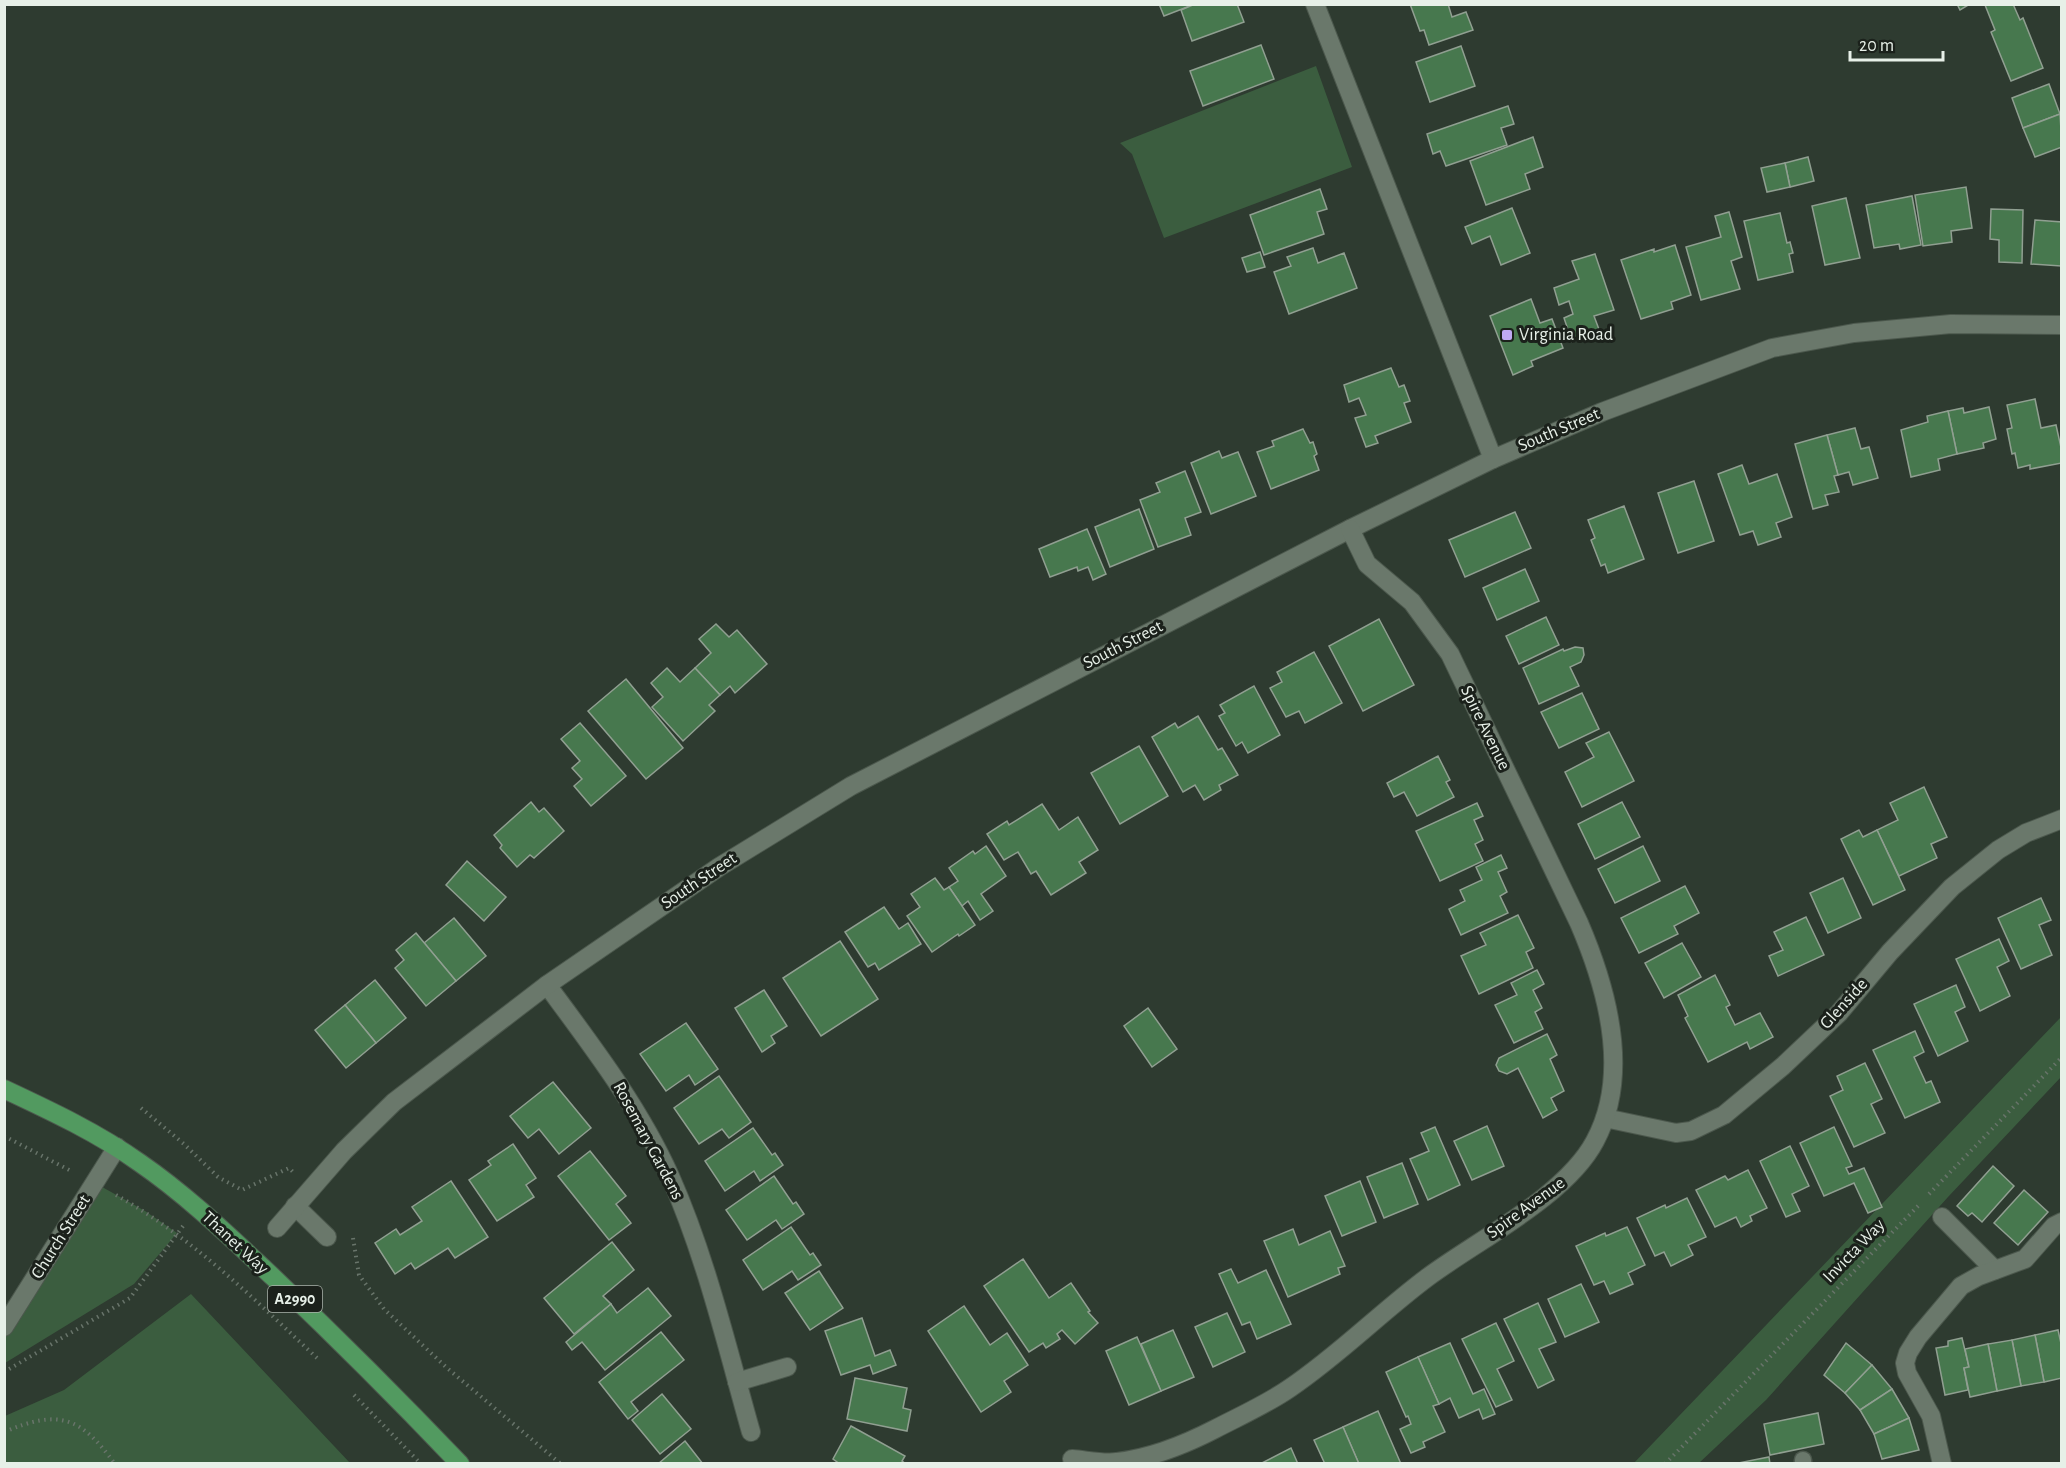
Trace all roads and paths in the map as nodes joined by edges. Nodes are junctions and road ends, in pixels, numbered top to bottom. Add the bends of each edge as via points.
1 (1315, 4) edge
2 (2061, 326) edge
3 (1492, 459) junction
4 (1350, 529) junction
5 (2061, 819) edge
6 (547, 985) junction
7 (2061, 1057) edge
8 (4, 1089) edge
9 (141, 1108) dead end
10 (1605, 1118) junction
11 (117, 1148) junction
12 (311, 1188) junction
13 (295, 1206) junction
14 (1942, 1217) dead end
15 (2061, 1222) edge
16 (277, 1228) dead end
17 (352, 1233) dead end
18 (327, 1237) dead end
19 (1995, 1270) junction
20 (4, 1327) edge
21 (320, 1360) dead end
22 (787, 1367) dead end
23 (4, 1372) edge
24 (737, 1382) junction
25 (351, 1392) dead end
26 (4, 1432) edge
27 (751, 1432) dead end
28 (1072, 1459) dead end
29 (115, 1464) edge
30 (421, 1464) edge
31 (460, 1464) edge
32 (561, 1464) edge
33 (1665, 1464) edge
34 (1942, 1464) edge

1 - 3 street
2 - 3 street, South Street via 1951,324 1854,333 1772,348 1602,412
3 - 4 street, South Street
4 - 6 street, South Street via 851,786 729,861
4 - 10 street, Spire Avenue via 1367,564 1412,602 1450,654 1593,954 1610,1024 1613,1067
5 - 10 street, Glenside via 1998,850 1952,887 1839,1013 1724,1115 1691,1131 1676,1133
6 - 12 street, South Street via 394,1102
6 - 24 street, Rosemary Gardens via 597,1052 669,1174 695,1241
7 - 33 path, Invicta Way
8 - 11 main road, Thanet Way / A2990
9 - 12 path via 218,1177 242,1190 289,1168
10 - 28 street, Spire Avenue via 1587,1154 1560,1185 1427,1277 1290,1388 1193,1440 1152,1456 1114,1462
11 - 20 street, Church Street
11 - 31 main road, Thanet Way / A2990 via 163,1180 234,1241 370,1370
12 - 13 street, South Street
13 - 16 street, South Street
13 - 18 street
14 - 19 street
15 - 19 street via 2025,1259
17 - 32 path via 359,1275 384,1309
19 - 34 street via 1961,1286 1918,1337 1905,1363 1931,1416
21 - 23 path via 177,1233 130,1298
22 - 24 street
24 - 27 street, Rosemary Gardens
25 - 30 path
26 - 29 path via 46,1418 73,1421

